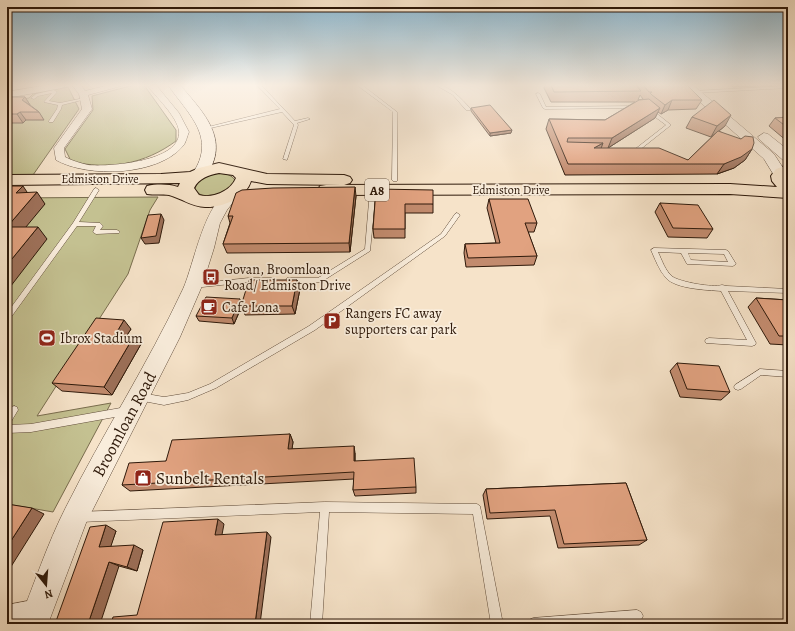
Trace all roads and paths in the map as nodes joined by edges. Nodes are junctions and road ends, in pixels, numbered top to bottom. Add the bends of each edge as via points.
1 (55, 114) edge
2 (83, 114) edge
3 (174, 114) edge
4 (197, 114) edge
5 (264, 114) edge
6 (287, 114) edge
7 (395, 114) edge
8 (656, 114) edge
9 (727, 114) edge
10 (734, 114) edge
11 (308, 119) dead end
12 (51, 121) dead end
13 (295, 122) junction
14 (206, 128) junction
15 (211, 147) junction
16 (620, 151) edge
17 (788, 157) edge
18 (285, 159) dead end
19 (235, 171) junction
20 (197, 175) junction
21 (784, 177) edge
22 (7, 180) edge
23 (395, 180) junction
24 (516, 185) junction
25 (574, 185) junction
26 (7, 190) edge
27 (96, 190) junction
28 (373, 190) junction
29 (788, 193) edge
30 (233, 195) junction
31 (192, 197) junction
32 (457, 215) dead end
33 (212, 223) junction
34 (75, 224) junction
35 (117, 232) dead end
36 (683, 250) junction
37 (193, 286) junction
38 (722, 287) junction
39 (788, 290) edge
40 (7, 318) edge
41 (709, 341) dead end
42 (788, 374) edge
43 (738, 387) dead end
44 (135, 404) junction
45 (14, 410) dead end
46 (7, 422) edge
47 (7, 429) edge
48 (325, 507) junction
49 (76, 517) junction
50 (637, 616) dead end
51 (7, 617) edge
52 (35, 617) edge
53 (316, 624) edge
54 (497, 624) edge
55 (533, 624) edge

1 - 12 lane
2 - 3 street via 59,148 60,158 72,166 92,169 140,165 174,149 184,136 183,126
4 - 14 main road
5 - 14 lane
6 - 13 lane
7 - 23 lane
8 - 16 lane via 669,125 635,150
9 - 21 street via 769,157
10 - 17 street
11 - 13 lane
13 - 18 lane
14 - 15 main road
15 - 19 main road
15 - 20 main road via 209,162
19 - 20 main road, Edmiston Drive via 214,169
19 - 23 main road, Edmiston Drive / A8 via 274,179
19 - 30 main road via 244,178 244,183
20 - 22 main road, Edmiston Drive via 161,179
20 - 31 main road via 186,188
21 - 25 main road, Edmiston Drive / A8
23 - 24 main road, Edmiston Drive / A8
24 - 25 main road, Edmiston Drive / A8
24 - 28 main road, Edmiston Drive / A8
25 - 29 main road, Edmiston Drive / A8
26 - 27 main road, Edmiston Drive
27 - 31 main road, Edmiston Drive via 163,190
27 - 34 lane
28 - 30 main road, Edmiston Drive / A8 via 275,190
28 - 37 lane via 368,250 319,280 249,280
30 - 31 main road, Edmiston Drive via 207,201
30 - 33 street, Broomloan Road via 220,208
31 - 33 street via 204,208
32 - 44 lane via 443,235 318,324 213,386 188,396
33 - 37 street, Broomloan Road
34 - 35 lane via 98,224 100,225 96,232
34 - 40 lane
36 - 36 lane via 726,252 734,264 689,262
36 - 38 lane via 654,250 670,278 690,285
37 - 44 street, Broomloan Road
38 - 39 lane
38 - 41 lane via 752,343
42 - 43 lane via 760,372
44 - 47 lane via 31,428
44 - 49 street, Broomloan Road
45 - 46 lane
48 - 49 lane
48 - 53 lane
48 - 54 lane via 477,509
49 - 52 street, Broomloan Road
50 - 55 lane
51 - 52 street

